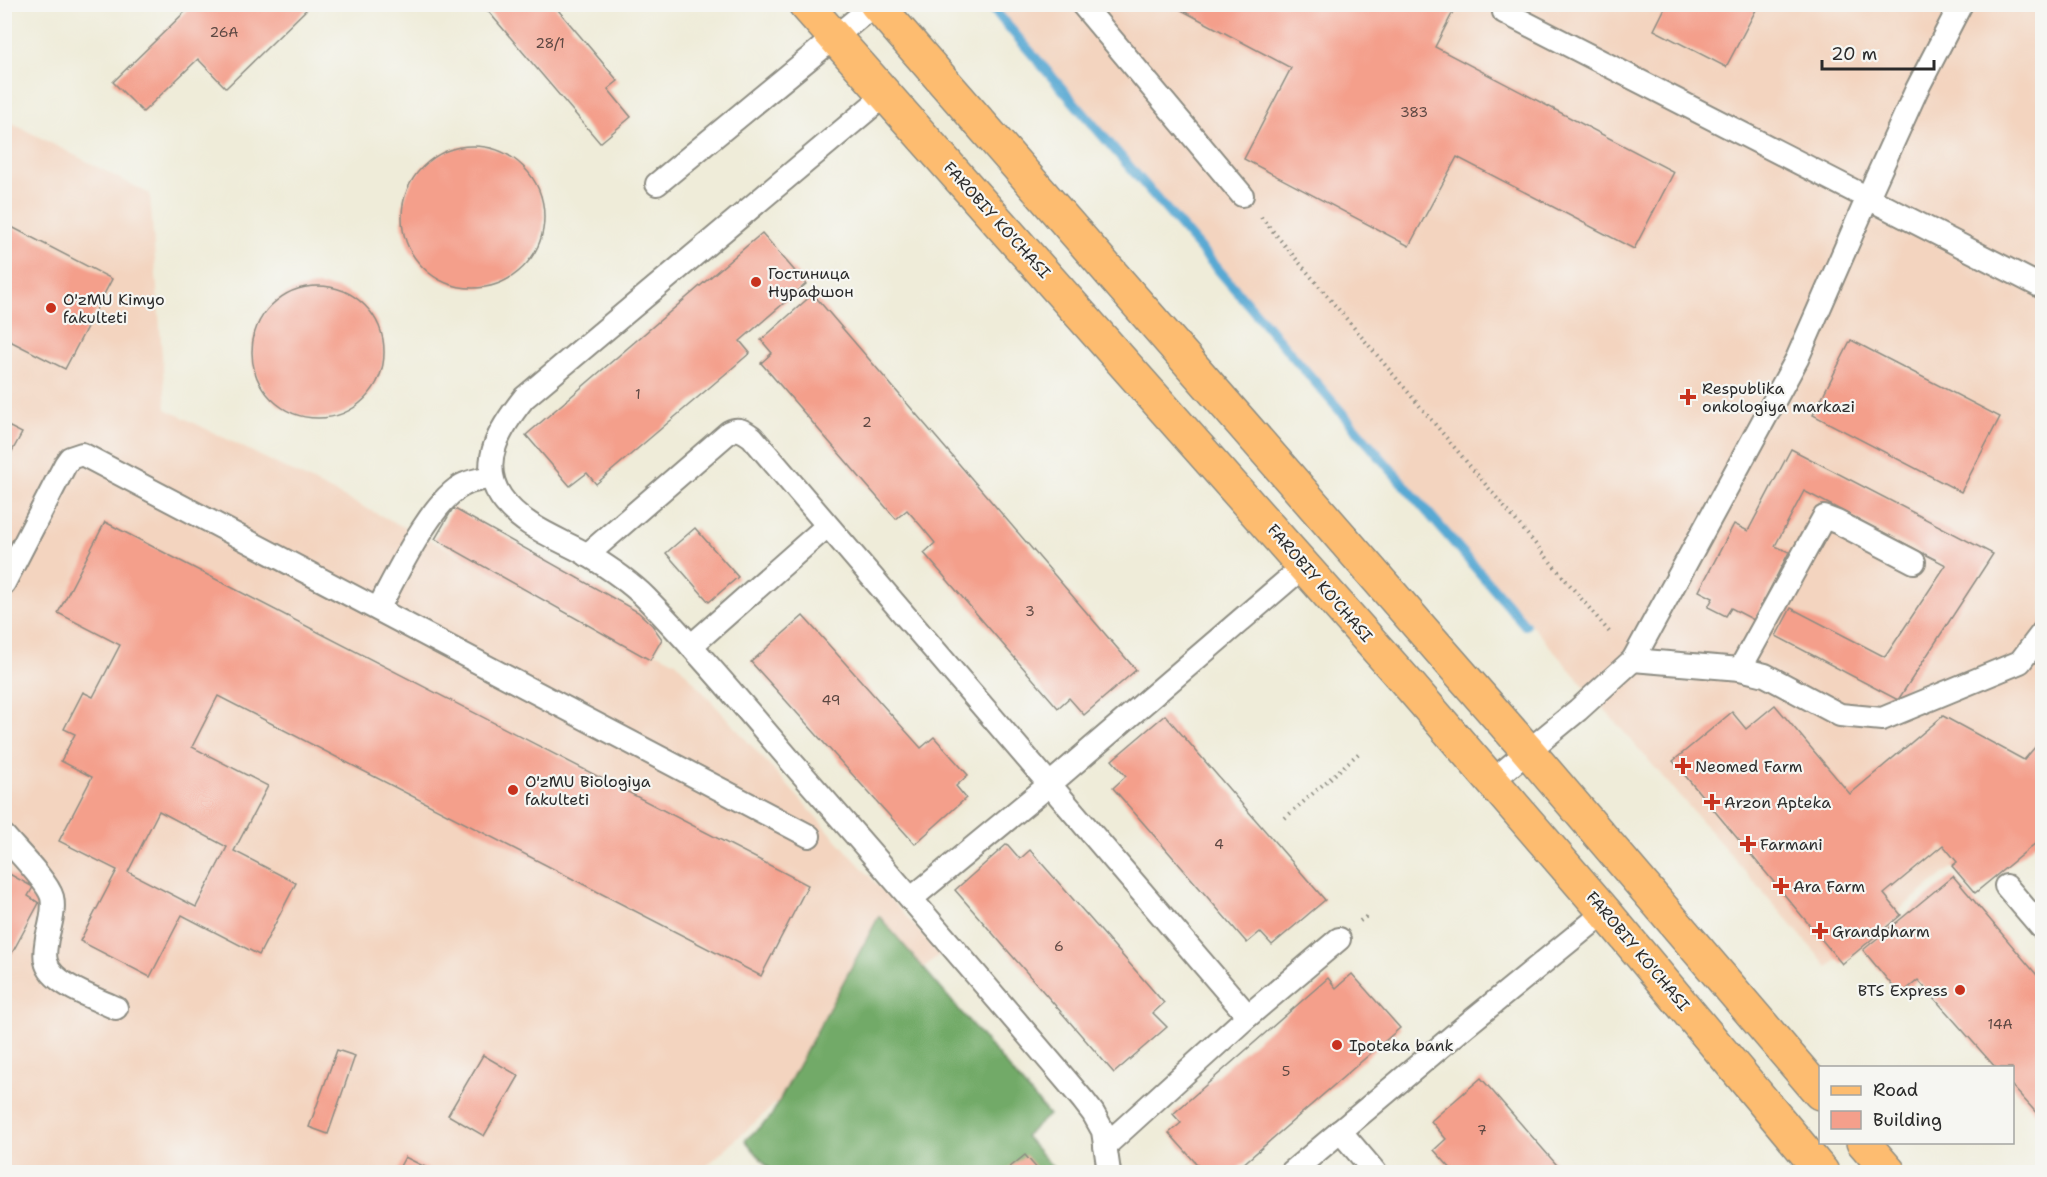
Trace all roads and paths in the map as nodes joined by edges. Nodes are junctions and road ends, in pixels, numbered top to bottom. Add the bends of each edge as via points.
1 (805, 4) edge
2 (876, 4) edge
3 (1082, 4) edge
4 (1508, 4) edge
5 (1961, 4) edge
6 (834, 38) junction
7 (885, 95) junction
8 (657, 184) dead end
9 (1242, 195) joint
10 (1868, 196) junction
11 (2043, 287) edge
12 (492, 477) junction
13 (827, 526) junction
14 (587, 555) junction
15 (1914, 562) dead end
16 (1304, 566) junction
17 (4, 583) edge
18 (378, 609) junction
19 (2043, 633) edge
20 (691, 646) junction
21 (1633, 660) junction
22 (1740, 669) junction
23 (1528, 751) junction
24 (1359, 753) dead end
25 (1492, 781) junction
26 (1049, 785) junction
27 (1285, 818) dead end
28 (4, 836) edge
29 (809, 836) dead end
30 (2006, 886) dead end
31 (912, 898) junction
32 (1605, 912) junction
33 (2043, 928) edge
34 (1339, 939) dead end
35 (116, 1008) dead end
36 (1248, 1016) junction
37 (1819, 1091) edge
38 (1340, 1131) junction
39 (1864, 1144) edge
40 (1105, 1146) junction
41 (1109, 1173) edge
42 (1292, 1173) edge
43 (1375, 1173) edge
44 (1822, 1173) edge
45 (1889, 1173) edge

1 - 6 main road, FAROBIY KO'CHASI
2 - 6 lane
2 - 23 main road
3 - 9 lane
4 - 10 lane via 1504,12
5 - 10 lane
6 - 7 main road, FAROBIY KO'CHASI
6 - 8 lane
7 - 12 lane via 524,398 494,444
7 - 16 main road, FAROBIY KO'CHASI
9 - 21 path
10 - 11 lane
10 - 21 lane via 1797,359
12 - 14 lane via 501,497 526,523
12 - 18 lane via 463,484 445,501 420,531
13 - 14 lane via 752,437 735,429
13 - 20 lane
13 - 26 lane
14 - 20 lane via 644,596
15 - 22 lane via 1824,517
16 - 25 main road, FAROBIY KO'CHASI
16 - 26 lane
17 - 18 lane via 65,465 70,458 82,454
18 - 29 lane
19 - 22 lane via 2020,662 1882,719 1840,715 1765,675
20 - 31 lane
21 - 22 lane
21 - 23 lane
23 - 25 lane
23 - 37 main road
24 - 27 path
25 - 32 main road, FAROBIY KO'CHASI
26 - 31 lane
26 - 36 lane
28 - 35 lane via 52,895 45,961 50,971 60,981
30 - 33 lane
31 - 40 lane via 1093,1113
32 - 38 lane
32 - 44 main road, FAROBIY KO'CHASI
34 - 36 lane
36 - 40 lane
38 - 42 lane
38 - 43 lane
39 - 45 main road
40 - 41 lane

